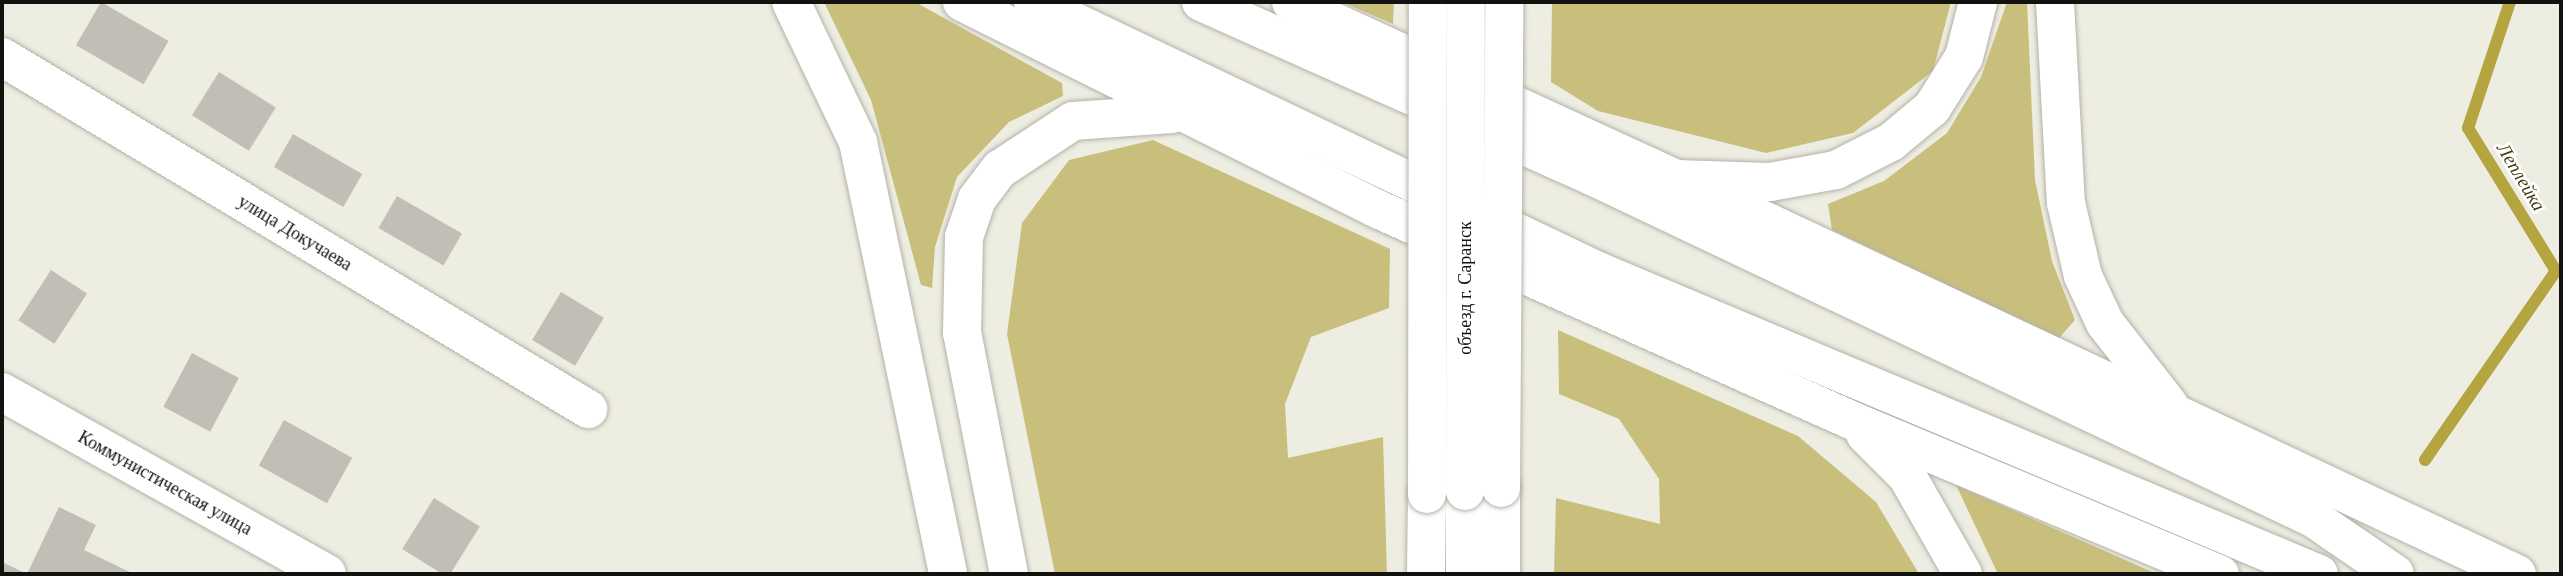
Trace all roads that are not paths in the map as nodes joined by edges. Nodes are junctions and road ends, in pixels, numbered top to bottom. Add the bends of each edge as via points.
1 (790, 2) edge
2 (962, 2) edge
3 (1032, 2) edge
4 (1201, 2) edge
5 (1291, 2) edge
6 (1428, 2) edge
7 (1466, 2) edge
8 (1504, 2) edge
9 (1978, 2) edge
10 (2055, 2) edge
11 (2, 57) edge
12 (1182, 115) junction
13 (1676, 179) junction
14 (2, 392) edge
15 (588, 409) dead end
16 (2182, 419) junction
17 (1851, 420) junction
18 (1483, 489) junction
19 (327, 574) edge
20 (948, 574) edge
21 (1009, 574) edge
22 (1426, 574) edge
23 (1465, 574) edge
24 (1501, 574) edge
25 (1963, 574) edge
26 (2220, 574) edge
27 (2319, 574) edge
28 (2395, 574) edge
29 (2517, 574) edge

1 - 20 main road via 858,142
2 - 12 main road
3 - 27 main road via 1598,271
4 - 28 main road via 1592,176 2313,518
5 - 13 main road
6 - 22 main road, bridge
7 - 18 main road, объезд г. Саранск, bridge
8 - 18 main road, bridge
9 - 13 main road via 1964,57 1945,88 1932,108 1891,142 1836,170 1783,179
10 - 16 main road via 2066,203 2083,276 2139,373
11 - 15 main road, улица Докучаева
12 - 17 main road
12 - 21 main road via 1125,113 1073,121 1000,169 977,200 964,237 962,332
13 - 16 main road
14 - 19 main road, Коммунистическая улица
16 - 29 main road
17 - 25 main road via 1907,476
17 - 26 main road
18 - 23 main road, объезд г. Саранск
18 - 24 main road

